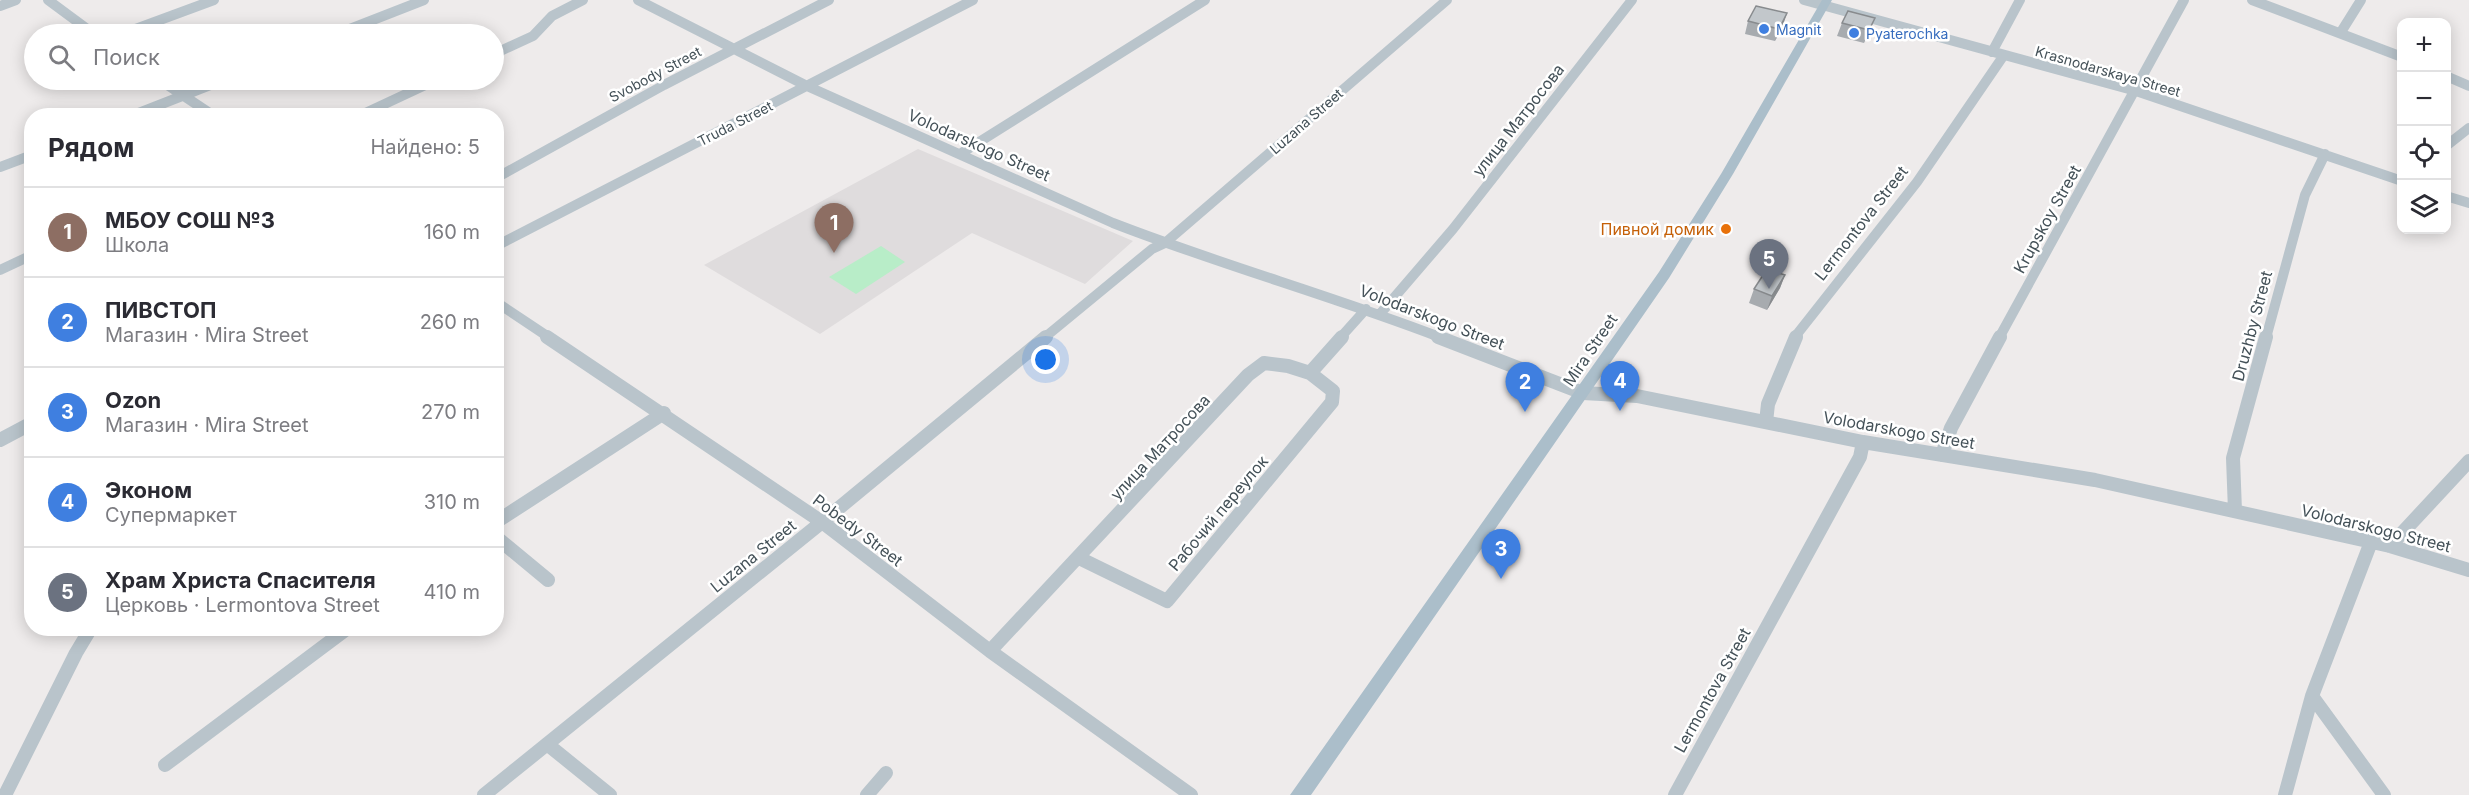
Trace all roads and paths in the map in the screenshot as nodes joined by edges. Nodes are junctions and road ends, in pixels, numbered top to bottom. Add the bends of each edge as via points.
1 (16, 0) edge
2 (48, 0) edge
3 (214, 0) edge
4 (424, 0) edge
5 (584, 0) edge
6 (829, 0) edge
7 (974, 0) edge
8 (1205, 0) edge
9 (1447, 0) edge
10 (1632, 0) edge
11 (1804, 0) edge
12 (2020, 0) edge
13 (2184, 0) edge
14 (2252, 0) edge
15 (2361, 0) edge
16 (649, 2) edge
17 (1826, 3) edge
18 (0, 6) edge
19 (80, 24) edge
20 (149, 24) edge
21 (363, 24) edge
22 (2341, 32) junction
23 (735, 48) junction
24 (504, 49) edge
25 (1992, 52) junction
26 (2004, 55) junction
27 (2397, 55) edge
28 (2451, 78) edge
29 (807, 86) junction
30 (2469, 86) edge
31 (175, 90) edge
32 (196, 90) edge
33 (415, 90) edge
34 (2136, 91) junction
35 (183, 95) junction
36 (151, 108) edge
37 (202, 108) edge
38 (376, 108) edge
39 (2469, 128) edge
40 (2451, 142) edge
41 (960, 154) junction
42 (2325, 154) junction
43 (24, 158) edge
44 (0, 167) edge
45 (504, 174) edge
46 (2399, 180) edge
47 (2451, 198) edge
48 (2469, 203) edge
49 (504, 242) edge
50 (1165, 243) junction
51 (24, 259) edge
52 (0, 270) edge
53 (504, 307) edge
54 (1366, 309) junction
55 (1380, 314) junction
56 (1310, 373) junction
57 (1583, 393) junction
58 (664, 414) junction
59 (1766, 422) junction
60 (24, 427) edge
61 (0, 440) edge
62 (1863, 442) junction
63 (1942, 455) junction
64 (2469, 461) edge
65 (2235, 511) junction
66 (504, 517) edge
67 (822, 522) junction
68 (2371, 542) junction
69 (504, 544) edge
70 (2390, 546) junction
71 (1079, 558) junction
72 (2469, 570) edge
73 (548, 580) dead end
74 (86, 636) edge
75 (337, 636) edge
76 (990, 651) junction
77 (2312, 696) junction
78 (546, 744) junction
79 (165, 765) dead end
80 (886, 773) dead end
81 (6, 795) edge
82 (484, 795) edge
83 (610, 795) edge
84 (867, 795) edge
85 (1191, 795) edge
86 (1300, 795) edge
87 (1675, 795) edge
88 (2285, 795) edge
89 (2384, 795) edge

1 - 18 street
2 - 19 street
3 - 20 street
4 - 21 street
5 - 24 street via 552,16 532,36
6 - 23 street, Svobody Street
7 - 29 street, Truda Street
8 - 41 street
9 - 50 street, Luzana Street
10 - 55 street, улица Матросова via 1453,230
11 - 17 street, Krasnodarskaya Street
12 - 25 street
13 - 34 street, Krupskoy Street
14 - 22 street
15 - 22 street
16 - 23 street, Volodarskogo Street
17 - 25 street, Krasnodarskaya Street
17 - 57 main road, Mira Street via 1721,184
22 - 27 street
23 - 29 street, Volodarskogo Street
23 - 45 street, Svobody Street
25 - 26 street, Krasnodarskaya Street
26 - 34 street, Krasnodarskaya Street
26 - 59 street, Lermontova Street via 1917,182 1793,340 1768,404
28 - 30 street
29 - 41 street, Volodarskogo Street
29 - 49 street, Truda Street
31 - 35 street
32 - 35 street
33 - 38 street
34 - 42 street, Krasnodarskaya Street
34 - 63 street, Krupskoy Street via 2053,237 1952,428
35 - 36 street
35 - 37 street
39 - 40 street
41 - 50 street, Volodarskogo Street
42 - 46 street, Krasnodarskaya Street
42 - 65 street, Druzhby Street via 2305,195 2233,458
43 - 44 street
47 - 48 street
50 - 54 street, Volodarskogo Street
50 - 67 street, Luzana Street via 1152,249
51 - 52 street
53 - 58 street, Pobedy Street
54 - 55 street, Volodarskogo Street
54 - 56 street
55 - 57 street, Volodarskogo Street
56 - 71 street, улица Матросова via 1264,363 1248,375
56 - 71 street, Рабочий переулок via 1333,391 1332,402 1167,601
57 - 59 street, Volodarskogo Street via 1636,396
57 - 86 main road, Mira Street
58 - 66 street
58 - 67 street, Pobedy Street
59 - 62 street, Volodarskogo Street
60 - 61 street
62 - 63 street, Volodarskogo Street
62 - 87 street, Lermontova Street via 1860,457
63 - 65 street, Volodarskogo Street via 2095,480
64 - 70 street
65 - 68 street, Volodarskogo Street
67 - 76 street, Pobedy Street
67 - 78 street, Luzana Street
68 - 70 street, Volodarskogo Street
68 - 77 street
69 - 73 street
70 - 72 street, Volodarskogo Street
71 - 76 street, улица Матросова
74 - 81 street
75 - 79 street
76 - 85 street, Pobedy Street
77 - 88 street
77 - 89 street
78 - 82 street, Luzana Street
78 - 83 street
80 - 84 street

